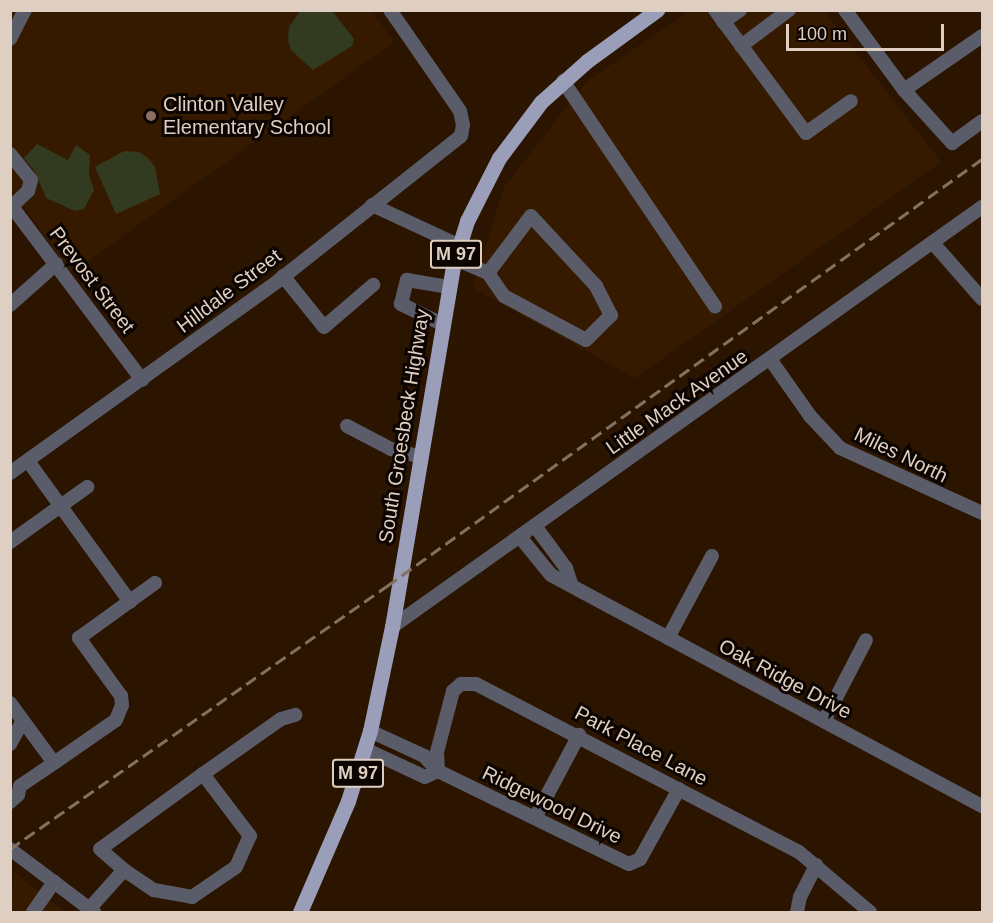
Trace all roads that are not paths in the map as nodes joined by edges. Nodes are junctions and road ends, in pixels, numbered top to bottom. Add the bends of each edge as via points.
1 (25, 10) edge
2 (390, 10) edge
3 (657, 10) edge
4 (714, 10) edge
5 (740, 10) edge
6 (789, 10) edge
7 (845, 10) edge
8 (723, 22) junction
9 (982, 36) edge
10 (10, 39) edge
11 (741, 46) junction
12 (563, 81) junction
13 (904, 90) junction
14 (851, 101) dead end
15 (982, 121) edge
16 (10, 154) edge
17 (11, 205) edge
18 (372, 205) junction
19 (982, 207) edge
20 (933, 243) junction
21 (456, 252) junction
22 (56, 264) junction
23 (488, 273) junction
24 (283, 276) junction
25 (373, 285) dead end
26 (449, 287) junction
27 (13, 296) edge
28 (982, 299) edge
29 (716, 306) dead end
30 (442, 324) junction
31 (770, 359) junction
32 (142, 380) junction
33 (347, 426) dead end
34 (420, 457) junction
35 (28, 461) junction
36 (10, 473) edge
37 (87, 487) dead end
38 (60, 507) junction
39 (982, 513) edge
40 (535, 526) junction
41 (520, 537) junction
42 (10, 542) edge
43 (712, 556) dead end
44 (155, 583) dead end
45 (571, 583) junction
46 (130, 602) junction
47 (392, 627) junction
48 (668, 638) junction
49 (866, 640) dead end
50 (11, 706) edge
51 (295, 715) dead end
52 (23, 721) junction
53 (824, 721) junction
54 (370, 731) junction
55 (579, 735) junction
56 (10, 744) edge
57 (365, 749) junction
58 (54, 763) junction
59 (438, 771) junction
60 (203, 774) junction
61 (15, 784) edge
62 (679, 789) junction
63 (10, 802) edge
64 (982, 806) edge
65 (536, 816) junction
66 (10, 849) edge
67 (816, 865) junction
68 (124, 870) junction
69 (54, 882) junction
70 (92, 910) edge
71 (33, 912) edge
72 (300, 912) edge
73 (797, 912) edge
74 (870, 912) edge

1 - 10 street
2 - 18 street, Hilldale Street via 460,111 463,131 453,145
3 - 12 main road, South Groesbeck Highway / M 97
4 - 8 street
5 - 8 street
6 - 11 street
7 - 13 street
8 - 11 street
9 - 13 street
11 - 14 street via 806,132
12 - 21 main road, South Groesbeck Highway / M 97 via 510,140 481,191
12 - 29 street
13 - 15 street via 952,143
16 - 17 street via 31,180 28,191
17 - 22 street, Prevost Street
18 - 21 street
18 - 24 street, Hilldale Street
19 - 20 street, Little Mack Avenue
20 - 28 street
20 - 31 street, Little Mack Avenue
21 - 23 street
21 - 26 main road, South Groesbeck Highway / M 97
22 - 27 street
22 - 32 street, Prevost Street
23 - 23 street via 531,216 596,286 611,315 586,340 504,296
24 - 25 street via 324,327
24 - 32 street, Hilldale Street
26 - 30 main road, South Groesbeck Highway / M 97
26 - 30 street via 407,280 400,304
30 - 34 main road, South Groesbeck Highway / M 97
31 - 39 street, Miles North via 810,416 840,448
31 - 40 street, Little Mack Avenue
32 - 35 street, Hilldale Street
33 - 34 street via 391,449
34 - 47 main road, South Groesbeck Highway / M 97
35 - 36 street, Hilldale Street
35 - 38 street
37 - 38 street
38 - 42 street
38 - 46 street
40 - 41 street, Little Mack Avenue
40 - 45 street via 566,568
41 - 45 street, Oak Ridge Drive via 551,575
41 - 47 street, Little Mack Avenue
43 - 48 street
44 - 46 street
45 - 48 street, Oak Ridge Drive
46 - 58 street via 79,638 121,696 120,714
47 - 54 main road, South Groesbeck Highway / M 97
48 - 53 street, Oak Ridge Drive
49 - 53 street
50 - 52 street
51 - 60 street via 281,719
52 - 56 street
52 - 58 street
53 - 64 street, Oak Ridge Drive
54 - 57 main road, South Groesbeck Highway / M 97
54 - 59 street, Ridgewood Drive via 424,756
55 - 59 street, Park Place Lane via 476,684 466,683 453,691 437,752
55 - 62 street, Park Place Lane
55 - 65 street
57 - 59 street, Ridgewood Drive via 425,777
57 - 72 main road, South Groesbeck Highway / M 97 via 348,801
58 - 61 street
59 - 65 street, Ridgewood Drive
60 - 68 street via 100,849
60 - 68 street via 250,836 236,867 192,897 154,890
61 - 63 street via 18,795
62 - 65 street, Ridgewood Drive via 635,864 625,863
62 - 67 street, Park Place Lane
66 - 69 street
67 - 73 street
67 - 74 street, Park Place Lane
68 - 70 street
69 - 70 street
69 - 71 street

